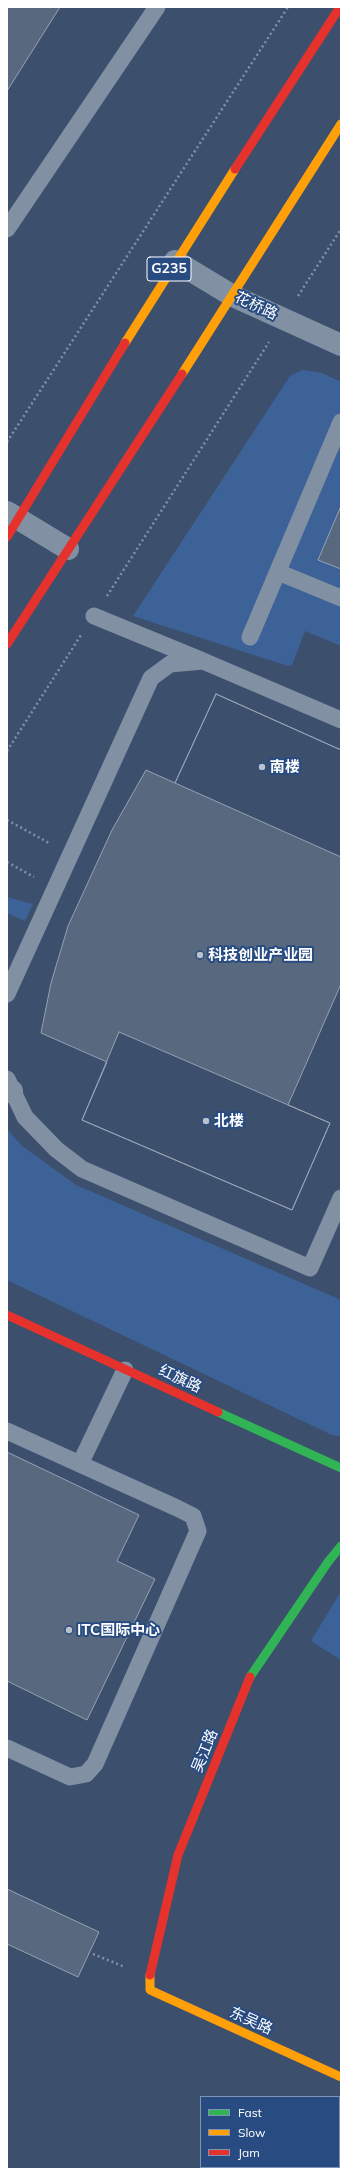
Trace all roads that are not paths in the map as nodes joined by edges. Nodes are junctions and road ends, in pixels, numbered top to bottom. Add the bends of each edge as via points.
1 (157, 7) edge
2 (340, 7) edge
3 (341, 124) edge
4 (12, 211) edge
5 (7, 229) edge
6 (175, 261) junction
7 (233, 296) junction
8 (341, 345) edge
9 (341, 422) edge
10 (13, 515) edge
11 (7, 537) edge
12 (68, 549) junction
13 (278, 572) junction
14 (341, 598) edge
15 (94, 616) road end
16 (250, 636) dead end
17 (7, 644) edge
18 (203, 661) junction
19 (341, 720) edge
20 (7, 994) edge
21 (9, 1087) edge
22 (341, 1198) edge
23 (7, 1315) edge
24 (125, 1370) junction
25 (7, 1432) edge
26 (80, 1464) junction
27 (341, 1468) edge
28 (341, 1546) edge
29 (7, 1748) edge
30 (150, 1990) joint
31 (341, 2077) edge

1 - 4 lane
2 - 6 main road, G235
3 - 7 main road
4 - 5 lane
6 - 7 street, 花桥路
6 - 10 main road, G235
7 - 8 street, 花桥路
7 - 12 main road
9 - 13 lane
10 - 11 main road, G235
10 - 12 street
12 - 17 main road
13 - 14 lane
13 - 16 lane
15 - 18 lane
18 - 19 lane
18 - 20 lane via 170,664 151,678
21 - 22 lane via 25,1117 56,1149 82,1169 310,1268
23 - 24 main road, 红旗路
24 - 26 lane
24 - 27 main road, 红旗路
25 - 26 lane
26 - 29 lane via 193,1516 198,1531 95,1764 86,1774 70,1777
28 - 30 main road, 吴江路 via 252,1672 178,1855 150,1977
30 - 31 main road, 东吴路

